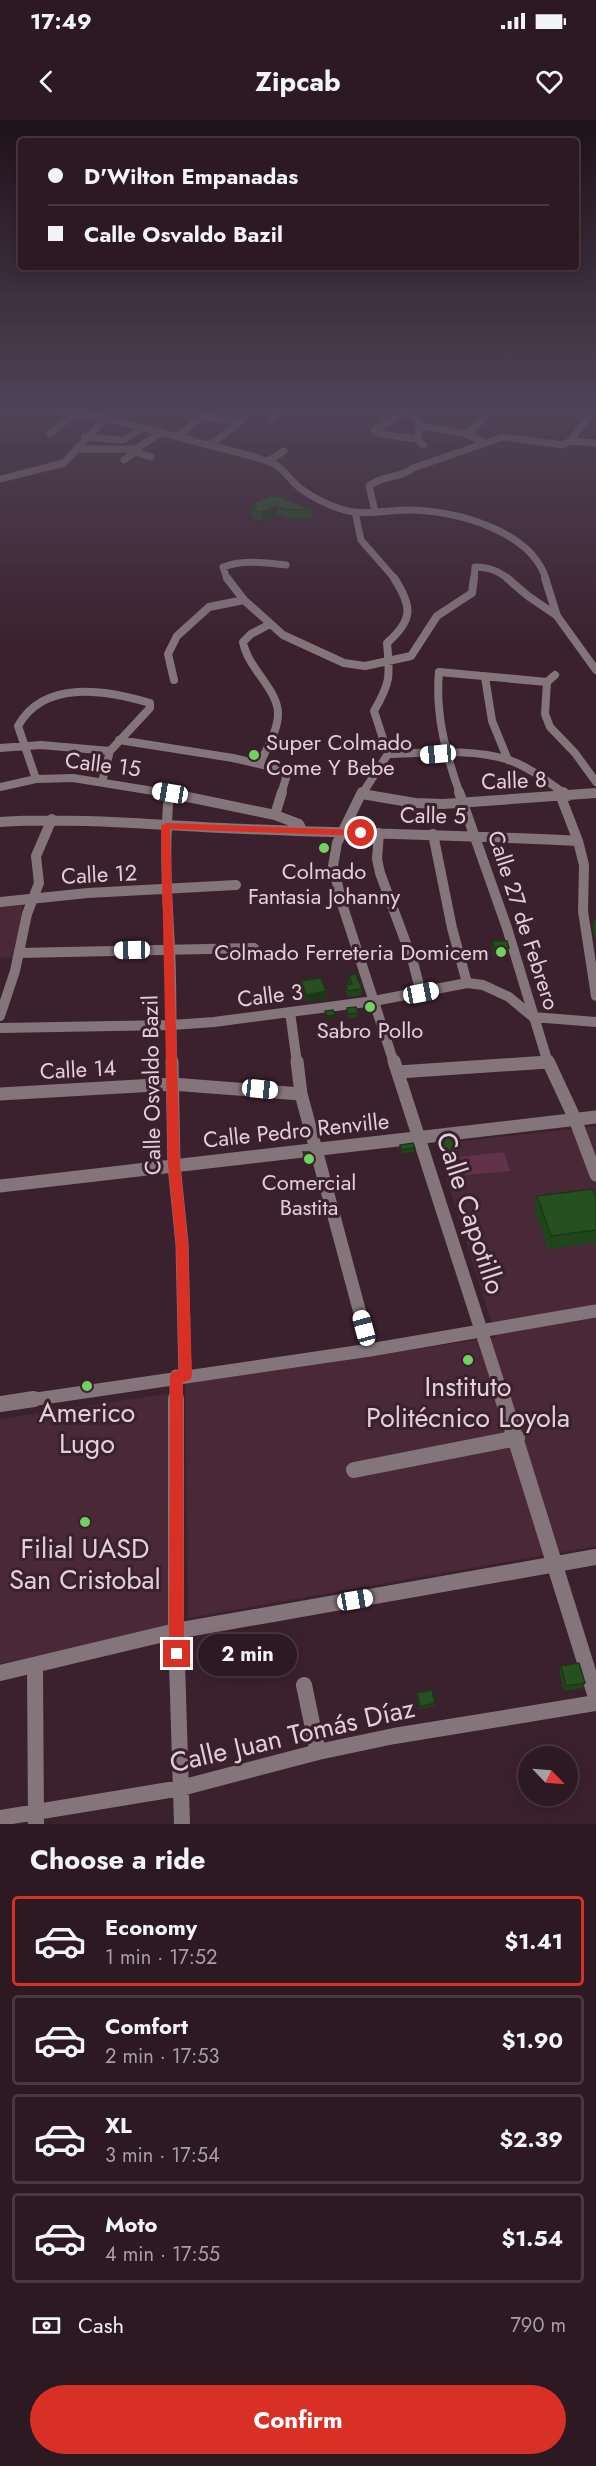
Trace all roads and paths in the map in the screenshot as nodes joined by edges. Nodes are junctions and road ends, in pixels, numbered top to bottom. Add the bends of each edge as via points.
1 (300, 488) edge
2 (369, 488) edge
3 (375, 511) junction
4 (354, 512) junction
5 (286, 565) dead end
6 (244, 600) junction
7 (557, 616) junction
8 (270, 624) junction
9 (596, 655) edge
10 (585, 656) junction
11 (389, 661) junction
12 (596, 670) edge
13 (555, 675) dead end
14 (485, 677) junction
15 (174, 680) dead end
16 (547, 682) junction
17 (119, 740) junction
18 (25, 744) junction
19 (0, 748) edge
20 (110, 751) junction
21 (388, 754) junction
22 (446, 754) junction
23 (508, 760) junction
24 (260, 763) junction
25 (36, 779) junction
26 (102, 782) junction
27 (596, 782) edge
28 (0, 787) edge
29 (170, 793) junction
30 (596, 793) edge
31 (362, 794) junction
32 (564, 797) junction
33 (464, 801) junction
34 (275, 814) junction
35 (52, 819) junction
36 (0, 822) edge
37 (166, 826) junction
38 (302, 830) junction
39 (343, 833) junction
40 (379, 833) junction
41 (433, 834) junction
42 (475, 835) junction
43 (578, 841) junction
44 (236, 885) dead end
45 (166, 890) junction
46 (35, 898) junction
47 (0, 902) edge
48 (596, 909) edge
49 (583, 911) junction
50 (254, 948) dead end
51 (170, 950) junction
52 (20, 953) junction
53 (467, 984) junction
54 (421, 993) junction
55 (596, 996) edge
56 (374, 1001) junction
57 (290, 1012) junction
58 (0, 1016) edge
59 (533, 1017) junction
60 (596, 1022) edge
61 (172, 1025) junction
62 (0, 1028) edge
63 (548, 1062) junction
64 (398, 1072) junction
65 (172, 1084) junction
66 (0, 1094) edge
67 (301, 1094) junction
68 (596, 1117) edge
69 (575, 1119) junction
70 (419, 1137) junction
71 (318, 1150) junction
72 (174, 1164) junction
73 (596, 1175) edge
74 (0, 1186) edge
75 (596, 1311) edge
76 (482, 1330) junction
77 (370, 1350) junction
78 (181, 1376) junction
79 (0, 1404) edge
80 (517, 1438) junction
81 (354, 1470) dead end
82 (596, 1557) edge
83 (556, 1564) junction
84 (176, 1631) junction
85 (35, 1665) junction
86 (0, 1673) edge
87 (304, 1685) dead end
88 (596, 1698) edge
89 (596, 1703) edge
90 (318, 1752) junction
91 (181, 1788) junction
92 (0, 1818) edge
93 (36, 1818) edge
94 (182, 1824) edge

1 - 4 street via 340,509
2 - 3 street
3 - 4 street
3 - 7 street via 454,515 509,537 538,563
4 - 11 street via 357,534 400,586 406,608 404,628 387,643
5 - 6 street via 251,563 223,567 228,582
6 - 8 street
6 - 15 street via 208,607 177,636 168,654
7 - 10 street
7 - 11 street via 506,575 487,566 475,567 472,593 436,616 411,656
8 - 11 street via 283,635 344,663 365,666
8 - 24 street via 243,642 248,661 276,703 278,714
9 - 10 street
10 - 12 street
11 - 21 street via 387,688 374,711
13 - 16 street
14 - 16 street
14 - 22 street, Calle 27 de Febrero via 440,672 437,691
14 - 23 street via 497,734
16 - 27 street via 544,714 550,727
17 - 18 street via 143,717 150,703 60,693 35,703 20,717 18,726
17 - 20 street
17 - 24 street
18 - 19 street
18 - 20 street
18 - 25 street
20 - 26 street
21 - 22 street
21 - 31 street, Calle Capotillo
22 - 23 street
22 - 33 street, Calle 27 de Febrero
23 - 32 street via 537,774
24 - 34 street via 285,772
25 - 26 street, Calle 15
25 - 28 street, Calle 15
26 - 29 street, Calle 15
29 - 34 street, Calle 15
29 - 37 street, Calle Osvaldo Bazil
30 - 32 street, Calle 8
31 - 33 street, Calle 8 via 443,804
31 - 39 street, Calle Capotillo
32 - 33 street, Calle 8
32 - 43 street
33 - 42 street, Calle 27 de Febrero
34 - 38 street, Calle 15 via 299,824
35 - 36 street, Calle 5
35 - 37 street, Calle 5
35 - 46 street via 36,856 39,883
37 - 38 street, Calle 5
37 - 45 street, Calle Osvaldo Bazil
38 - 39 street, Calle 5
39 - 40 street, Calle 5
39 - 56 street, Calle Capotillo via 334,852 334,866 343,907
40 - 41 street, Calle 5
40 - 54 street via 380,873
41 - 42 street, Calle 5
41 - 53 street via 453,937
42 - 43 street, Calle 5
42 - 59 street, Calle 27 de Febrero
43 - 49 street via 584,865
44 - 45 street, Calle 12
45 - 46 street, Calle 12
45 - 51 street, Calle Osvaldo Bazil
46 - 47 street, Calle 12
46 - 52 street via 27,914
48 - 49 street
49 - 55 street
50 - 51 street
51 - 52 street
51 - 61 street, Calle Osvaldo Bazil
52 - 58 street
53 - 54 street, Calle 3
53 - 59 street, Calle 3 via 483,985 509,997
54 - 56 street, Calle 3
56 - 57 street, Calle 3
56 - 64 street, Calle Capotillo
57 - 61 street, Calle 3
57 - 67 street
59 - 60 street
59 - 63 street, Calle 27 de Febrero
61 - 62 street, Calle 3
61 - 65 street, Calle Osvaldo Bazil
63 - 64 street
63 - 69 street, Calle 27 de Febrero
64 - 70 street, Calle Capotillo
65 - 66 street, Calle 14
65 - 67 street, Calle 14
65 - 72 street, Calle Osvaldo Bazil
67 - 71 street
68 - 69 street, Calle Pedro Renville
69 - 70 street, Calle Pedro Renville
69 - 73 street, Calle 27 de Febrero
70 - 71 street, Calle Pedro Renville
70 - 76 street, Calle Capotillo
71 - 72 street, Calle Pedro Renville
71 - 77 street
72 - 74 street, Calle Pedro Renville
72 - 78 street, Calle Osvaldo Bazil via 182,1245
75 - 76 street
76 - 77 street
76 - 80 street, Calle Capotillo
77 - 78 street
78 - 79 street
78 - 84 street, Calle Osvaldo Bazil
80 - 81 street
80 - 83 street, Calle Capotillo
82 - 83 street
83 - 84 street
83 - 88 street, Calle Capotillo
84 - 85 street
84 - 91 street, Calle Osvaldo Bazil
85 - 86 street
85 - 93 street
87 - 90 street
89 - 90 street, Calle Juan Tomás Díaz
90 - 91 street, Calle Juan Tomás Díaz
91 - 93 street, Calle Juan Tomás Díaz
91 - 94 street, Calle Osvaldo Bazil
92 - 93 street, Calle Juan Tomás Díaz

